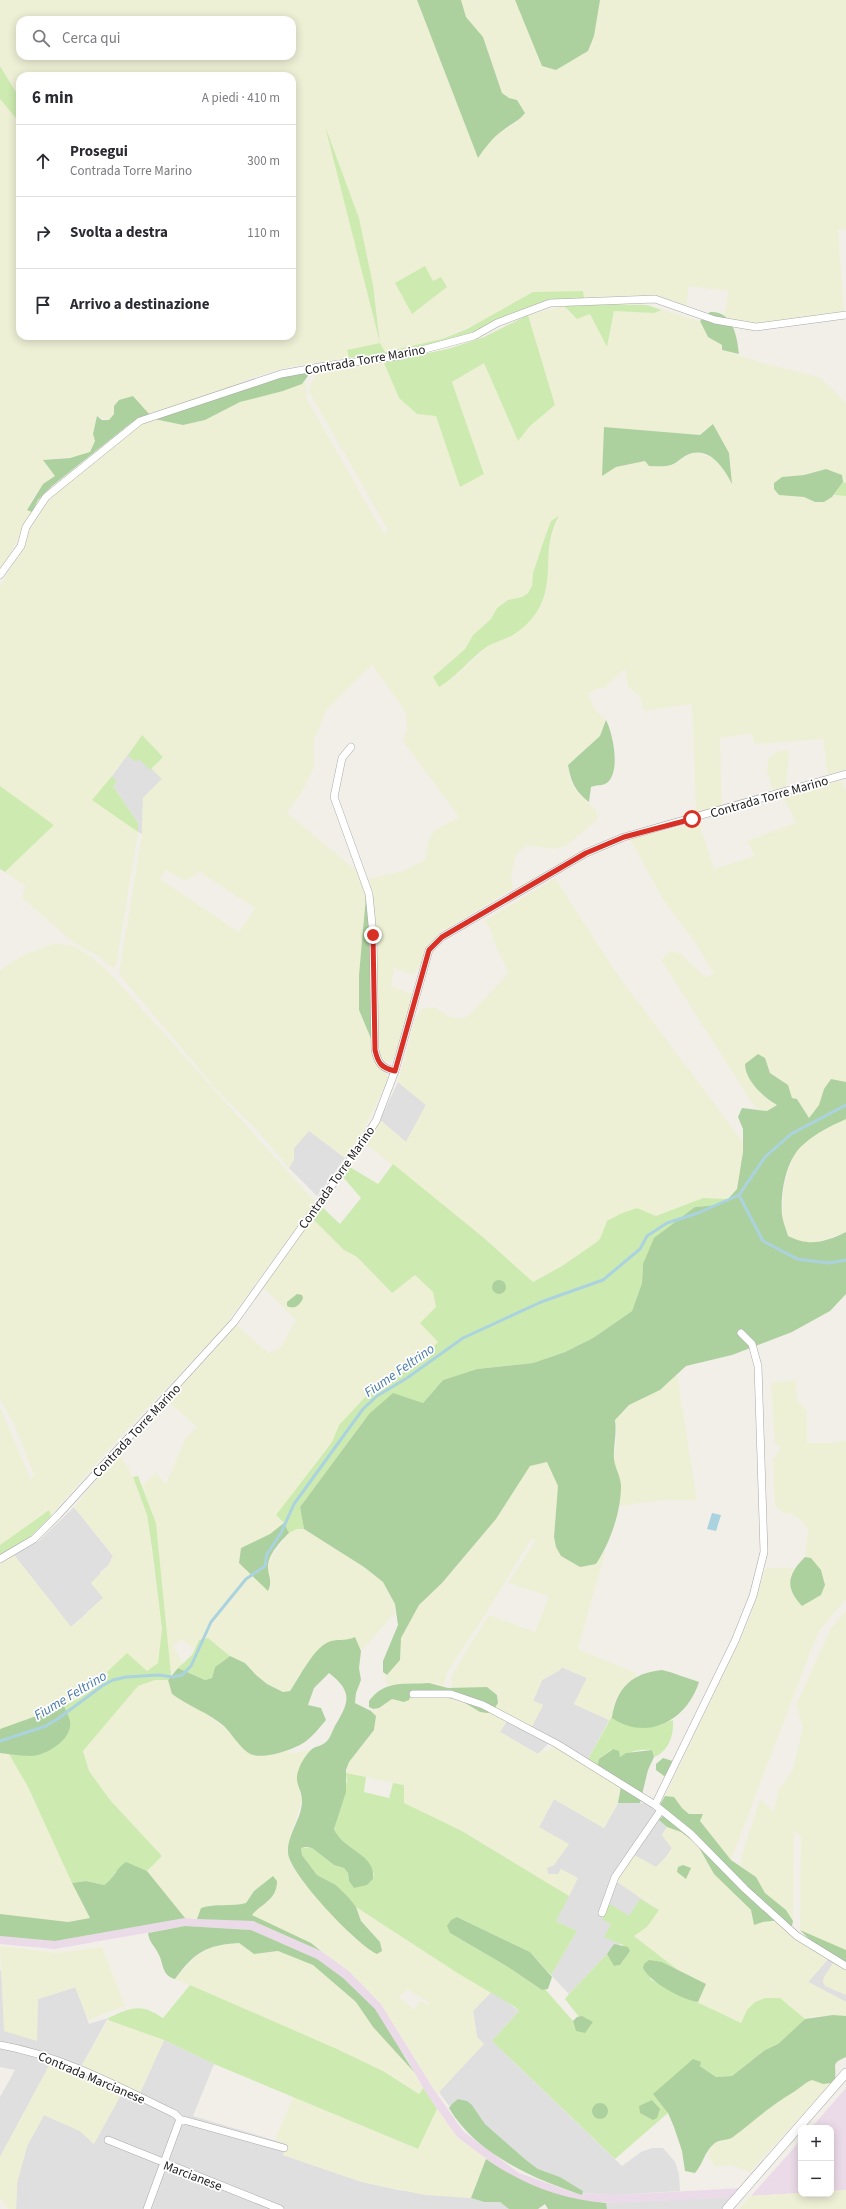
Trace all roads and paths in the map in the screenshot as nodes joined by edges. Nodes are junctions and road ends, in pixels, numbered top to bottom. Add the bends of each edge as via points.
1 (846, 315) edge
2 (0, 575) edge
3 (351, 747) dead end
4 (846, 774) edge
5 (395, 1071) junction
6 (742, 1333) dead end
7 (0, 1559) edge
8 (413, 1694) dead end
9 (655, 1805) junction
10 (661, 1810) junction
11 (602, 1913) dead end
12 (846, 1966) edge
13 (0, 2044) edge
14 (846, 2073) edge
15 (180, 2119) junction
16 (108, 2140) dead end
17 (284, 2148) dead end
18 (162, 2163) junction
19 (147, 2209) edge
20 (280, 2209) edge
21 (727, 2209) edge

1 - 2 street, Contrada Torre Marino via 756,327 715,320 655,299 550,303 497,323 474,336 412,352 281,374 140,421 46,497 26,527 21,546
3 - 5 street via 342,758 334,797 368,894 373,935 375,1050 378,1062 385,1069
4 - 5 street, Contrada Torre Marino via 624,837 604,845 442,937 429,950
5 - 7 street, Contrada Torre Marino via 376,1121 234,1322 58,1515 34,1539
6 - 9 street via 752,1344 758,1366 764,1552 753,1596 735,1641
8 - 9 street via 451,1694 483,1705 557,1744
9 - 10 street
10 - 11 street via 615,1877
10 - 12 street via 691,1834 745,1889 797,1936
13 - 15 street, Contrada Marcianese via 29,2050 100,2078 175,2114
14 - 21 street
15 - 17 street, Contrada Marcianese
15 - 18 street
16 - 18 street, Marcianese
18 - 19 street
18 - 20 street, Marcianese

